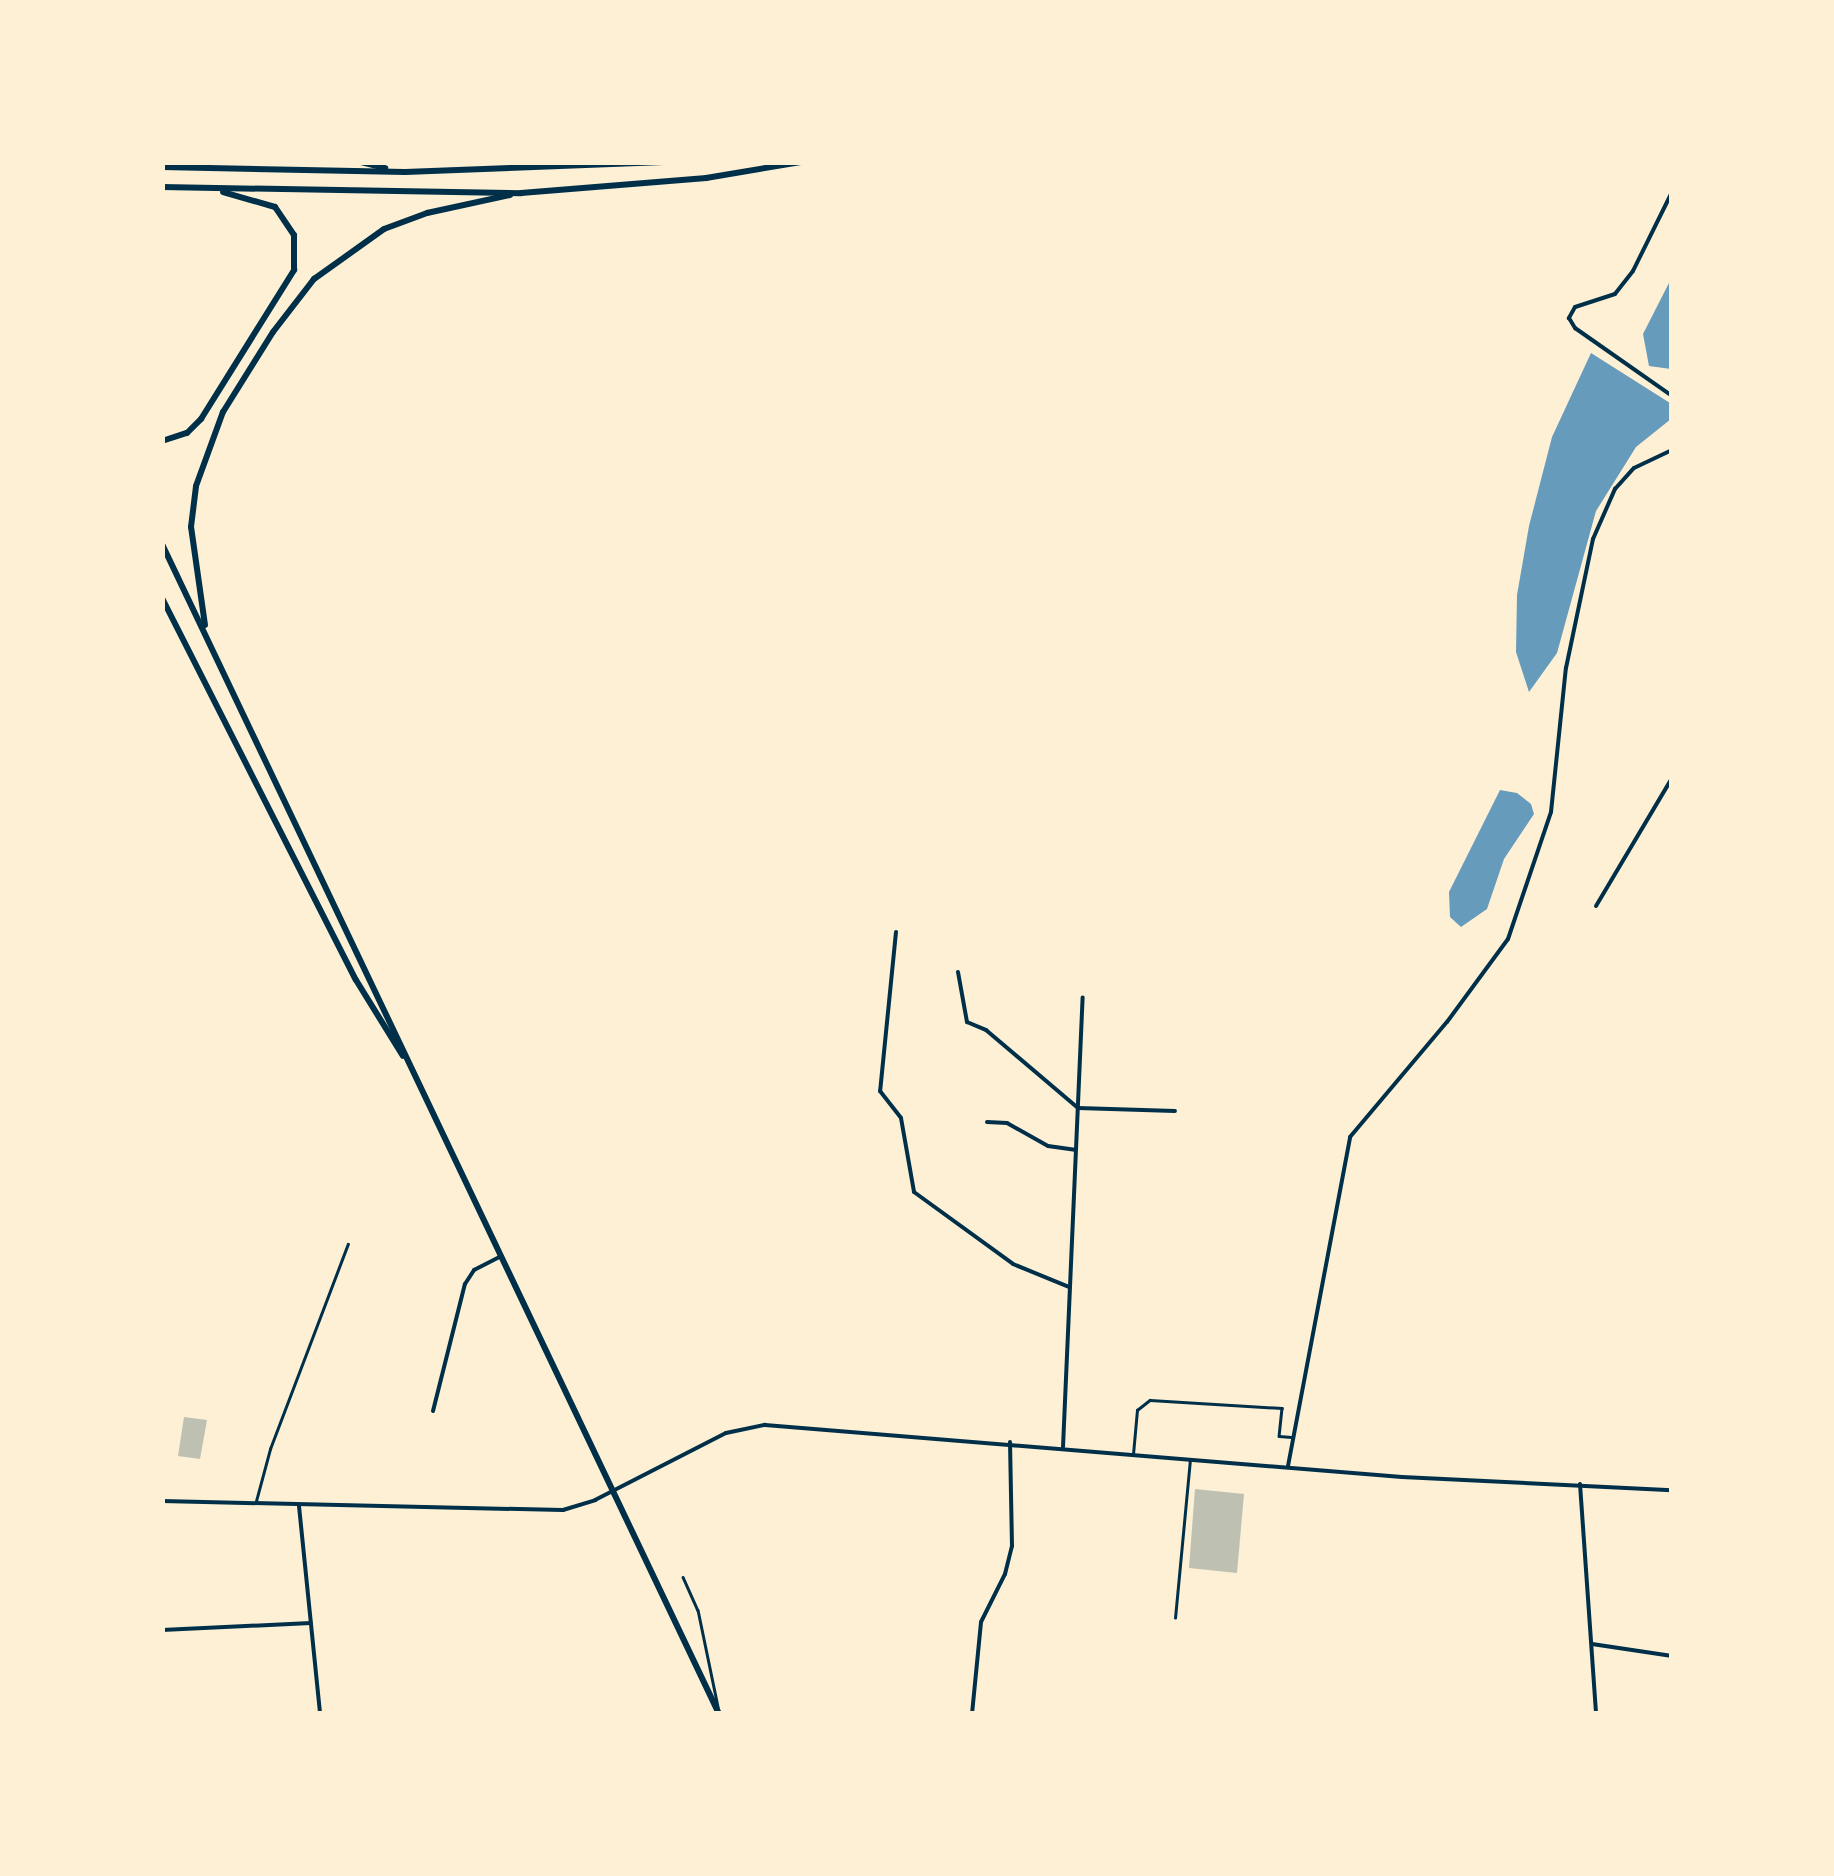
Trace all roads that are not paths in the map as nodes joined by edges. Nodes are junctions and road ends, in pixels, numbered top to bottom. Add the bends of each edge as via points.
1 (239, 162) edge
2 (361, 162) edge
3 (664, 162) edge
4 (801, 162) edge
5 (223, 166) junction
6 (162, 167) edge
7 (406, 172) junction
8 (162, 186) edge
9 (202, 188) junction
10 (1672, 192) edge
11 (521, 193) junction
12 (1672, 396) edge
13 (162, 441) edge
14 (1672, 450) edge
15 (162, 544) edge
16 (162, 598) edge
17 (209, 641) junction
18 (1672, 778) edge
19 (1596, 906) dead end
20 (896, 932) dead end
21 (958, 972) dead end
22 (1083, 997) dead end
23 (416, 1078) junction
24 (1078, 1108) junction
25 (1174, 1111) dead end
26 (987, 1122) dead end
27 (1075, 1150) junction
28 (348, 1244) dead end
29 (500, 1257) junction
30 (1068, 1287) junction
31 (162, 1324) edge
32 (162, 1344) edge
33 (433, 1411) dead end
34 (1292, 1437) junction
35 (1010, 1442) junction
36 (1063, 1448) junction
37 (1134, 1454) junction
38 (1190, 1460) junction
39 (1288, 1468) junction
40 (1580, 1483) junction
41 (614, 1487) junction
42 (1672, 1490) edge
43 (162, 1501) edge
44 (255, 1503) junction
45 (300, 1506) junction
46 (683, 1577) dead end
47 (1175, 1618) dead end
48 (311, 1623) junction
49 (162, 1630) edge
50 (1592, 1644) junction
51 (1672, 1656) edge
52 (320, 1714) edge
53 (719, 1714) edge
54 (972, 1714) edge
55 (1596, 1714) edge

1 - 5 highway
2 - 7 highway
3 - 7 highway
4 - 11 highway via 706,178
5 - 6 highway
5 - 7 highway
8 - 9 highway
9 - 11 highway
9 - 13 highway via 274,207 294,236 294,270 201,419
10 - 12 street via 1615,294 1575,306 1569,318
11 - 17 highway via 384,229 314,279 273,332 224,412 196,486 193,558
14 - 34 street via 1634,468 1614,489 1593,538 1566,668 1550,812 1516,922 1488,971 1350,1136
15 - 17 highway
16 - 23 highway via 356,980
17 - 23 highway
18 - 19 street
20 - 30 street via 880,1091 901,1118 914,1192 1012,1264
21 - 24 street via 967,1022 986,1030
22 - 24 street
23 - 29 highway
24 - 25 street
24 - 27 street
26 - 27 street
27 - 30 street
28 - 44 lane
29 - 33 street via 474,1270 465,1284
29 - 41 highway
30 - 36 street
31 - 32 street
34 - 37 lane via 1278,1436 1282,1408 1150,1400 1137,1410
34 - 39 street
35 - 36 street
35 - 41 street via 753,1426
35 - 54 street via 1012,1546 981,1622
36 - 37 street
37 - 38 street
38 - 39 street
38 - 47 lane
39 - 40 street
40 - 42 street
40 - 50 street
41 - 45 street via 563,1510
41 - 53 highway
43 - 44 street
44 - 45 street
45 - 48 street
46 - 53 lane via 698,1610
48 - 49 street
48 - 52 street
50 - 51 street
50 - 55 street

